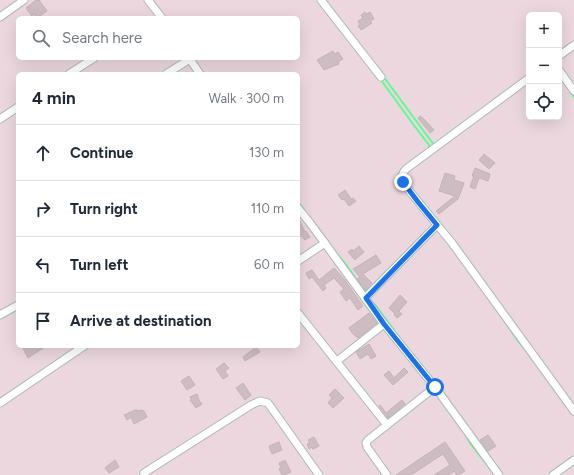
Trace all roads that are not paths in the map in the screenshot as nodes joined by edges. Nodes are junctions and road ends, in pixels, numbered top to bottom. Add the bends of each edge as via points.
1 (24, 0) edge
2 (148, 0) edge
3 (321, 0) edge
4 (158, 16) edge
5 (0, 17) edge
6 (574, 45) edge
7 (562, 54) edge
8 (91, 60) edge
9 (187, 60) edge
10 (191, 60) edge
11 (72, 72) edge
12 (169, 72) edge
13 (199, 72) edge
14 (562, 74) edge
15 (381, 77) dead end
16 (526, 80) edge
17 (574, 91) edge
18 (16, 108) edge
19 (0, 118) edge
20 (300, 216) edge
21 (437, 225) junction
22 (325, 243) junction
23 (300, 260) edge
24 (366, 298) junction
25 (16, 306) edge
26 (0, 315) edge
27 (300, 315) edge
28 (384, 324) junction
29 (81, 348) edge
30 (337, 361) junction
31 (435, 387) junction
32 (0, 403) edge
33 (574, 411) edge
34 (387, 425) junction
35 (574, 460) edge
36 (145, 475) edge
37 (319, 475) edge
38 (387, 475) edge
39 (499, 475) edge
40 (553, 475) edge

1 - 5 street
2 - 4 street
3 - 15 street
6 - 7 street
8 - 11 street
9 - 12 street
10 - 13 street
14 - 17 street
16 - 21 street via 403,173 402,179 407,188
18 - 19 street
20 - 22 street via 310,223
21 - 24 street
21 - 33 street
22 - 23 street
22 - 24 street
24 - 28 street
25 - 26 street
27 - 30 street
28 - 30 street
28 - 31 street
29 - 32 street
30 - 34 street
31 - 34 street
31 - 39 street
34 - 38 street via 368,440 366,447
35 - 40 street
36 - 37 street via 144,473 260,401 268,403

